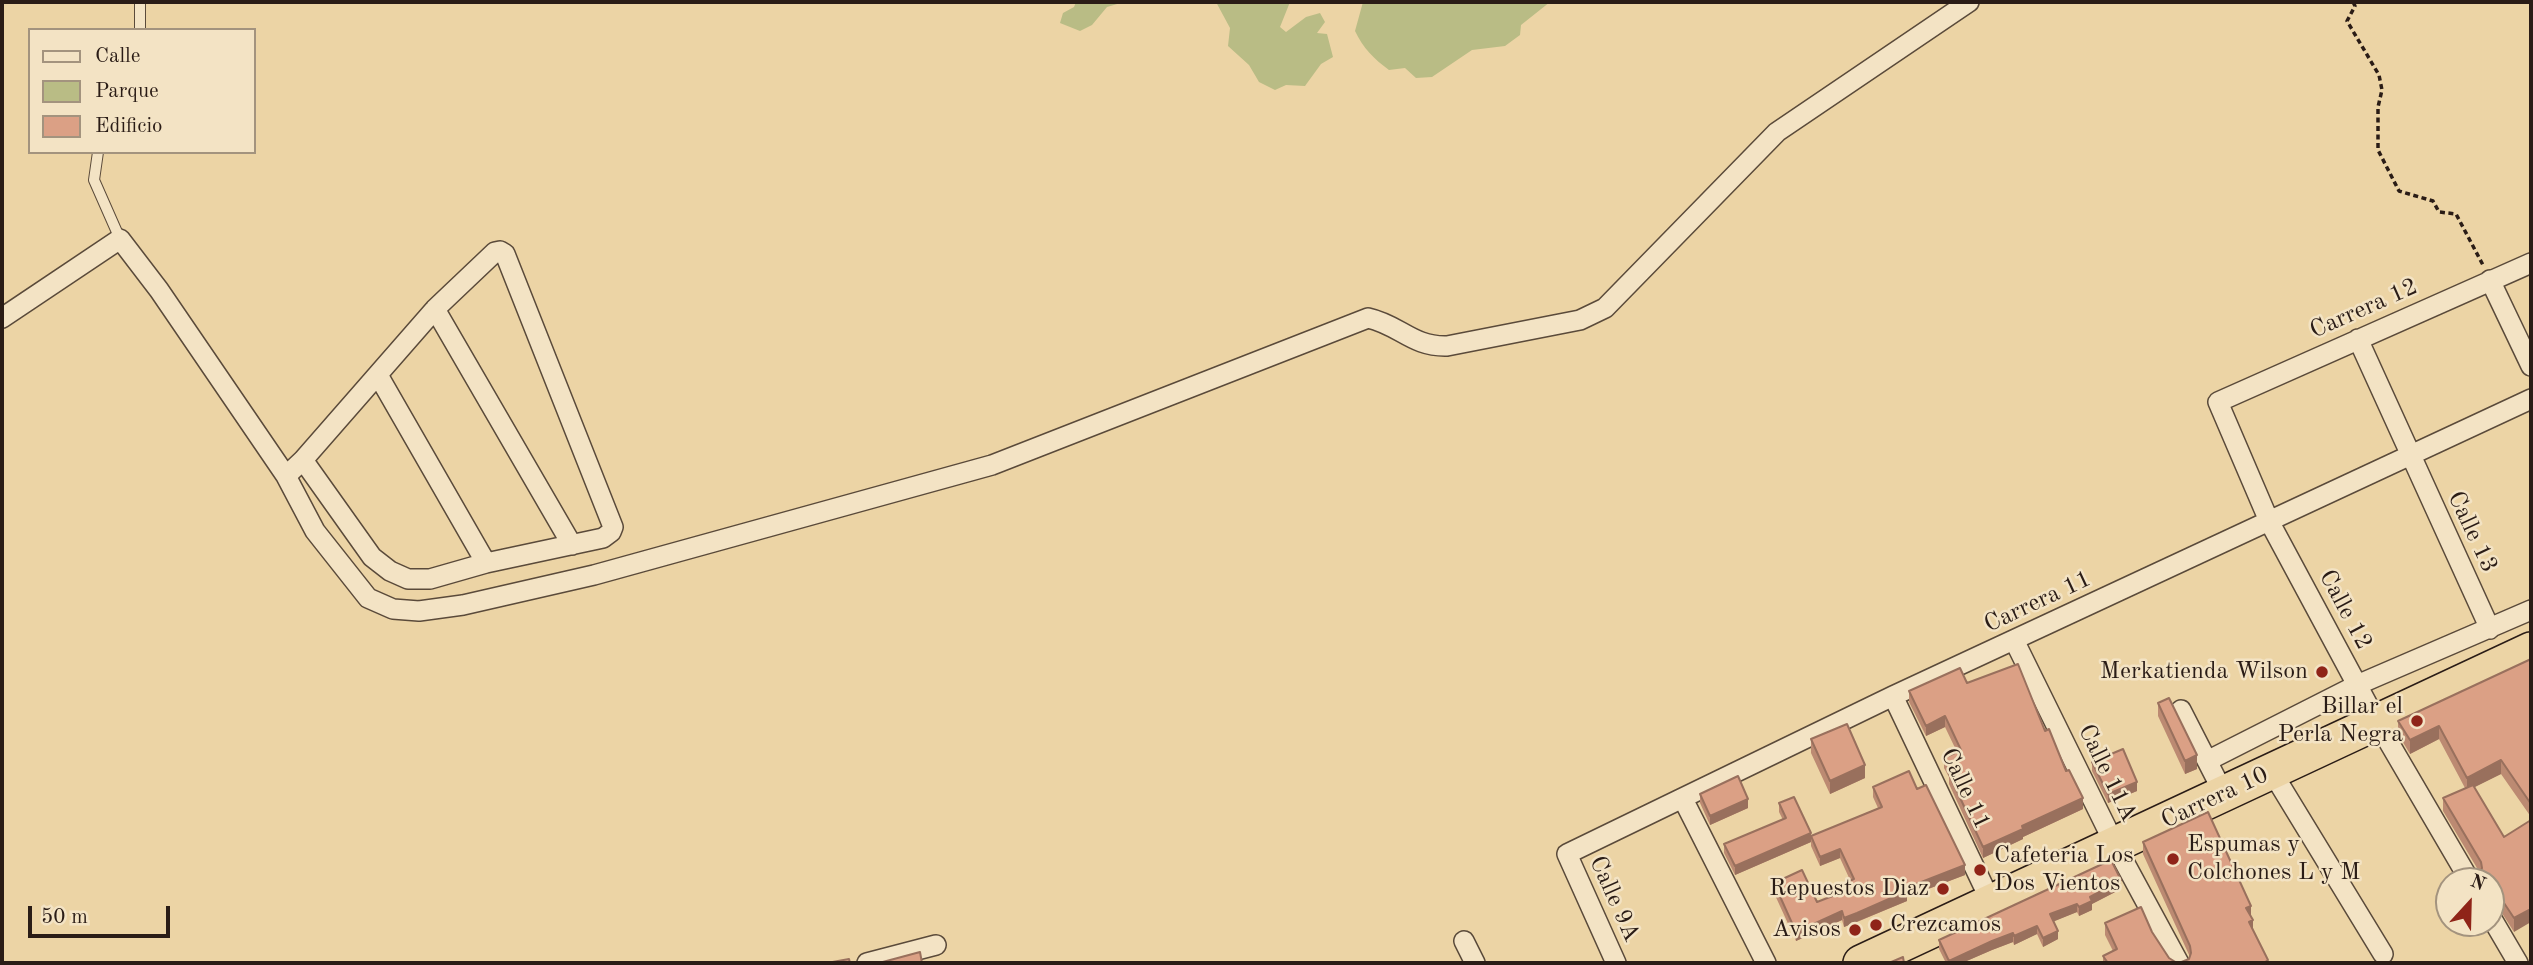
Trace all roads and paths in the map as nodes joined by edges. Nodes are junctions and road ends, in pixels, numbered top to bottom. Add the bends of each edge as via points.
1 (140, 2) edge
2 (1969, 2) edge
3 (2353, 2) edge
4 (140, 28) edge
5 (98, 154) edge
6 (120, 239) junction
7 (2531, 263) edge
8 (2490, 279) junction
9 (435, 309) junction
10 (2, 318) edge
11 (2358, 339) junction
12 (2531, 366) edge
13 (378, 375) junction
14 (2531, 398) edge
15 (2410, 455) junction
16 (303, 460) junction
17 (286, 476) junction
18 (2269, 521) junction
19 (572, 544) junction
20 (486, 563) junction
21 (2531, 610) edge
22 (2490, 629) junction
23 (2014, 640) junction
24 (2531, 650) edge
25 (2357, 685) junction
26 (1894, 696) junction
27 (2182, 710) dead end
28 (2377, 722) junction
29 (2207, 761) junction
30 (2272, 772) junction
31 (2224, 794) junction
32 (1683, 799) junction
33 (2115, 845) junction
34 (1567, 854) joint
35 (2462, 867) edge
36 (1992, 902) junction
37 (2505, 937) edge
38 (1464, 941) dead end
39 (936, 945) dead end
40 (2383, 954) dead end
41 (2520, 959) edge
42 (867, 963) edge
43 (1475, 963) edge
44 (1616, 963) edge
45 (1766, 963) edge
46 (1861, 963) edge
47 (2179, 963) edge

1 - 4 lane
2 - 17 street via 1777,132 1605,308 1580,320 1431,347 1383,321 1368,318 992,465 594,575 419,611 393,609 368,598 315,531
3 - 8 path via 2347,21 2379,75 2382,90 2378,150 2399,191 2433,201 2438,212 2456,214
5 - 6 lane via 94,180
6 - 10 street
6 - 17 street
7 - 8 street, Carrera 12
8 - 11 street, Carrera 12
8 - 12 street
9 - 13 street
9 - 19 street
9 - 19 street via 495,252 505,254 613,527 603,538
11 - 15 street, Calle 13
11 - 18 street, Carrera 12 via 2218,402
13 - 16 street
13 - 20 street
14 - 15 street, Carrera 11
15 - 18 street, Carrera 11
15 - 22 street, Calle 13
16 - 17 street
16 - 20 street via 372,556 390,571 408,579 430,579
18 - 23 street, Carrera 11
18 - 25 street, Calle 12
19 - 20 street
21 - 22 street
22 - 25 street
23 - 26 street, Carrera 11
23 - 33 street, Calle 11A
24 - 28 highway, Carrera 10
25 - 28 street, Calle 12
25 - 29 street
26 - 32 street, Carrera 11
26 - 36 street, Calle 11
27 - 29 street
28 - 30 highway, Carrera 10
28 - 35 street
29 - 31 street
30 - 31 highway, Carrera 10
30 - 40 street
31 - 33 highway, Carrera 10
32 - 34 street, Carrera 11
32 - 45 street
33 - 36 highway, Carrera 10
33 - 47 street, Calle 11A
34 - 44 street, Calle 9A
36 - 46 highway, Carrera 10
37 - 41 street
38 - 43 street
39 - 42 street

